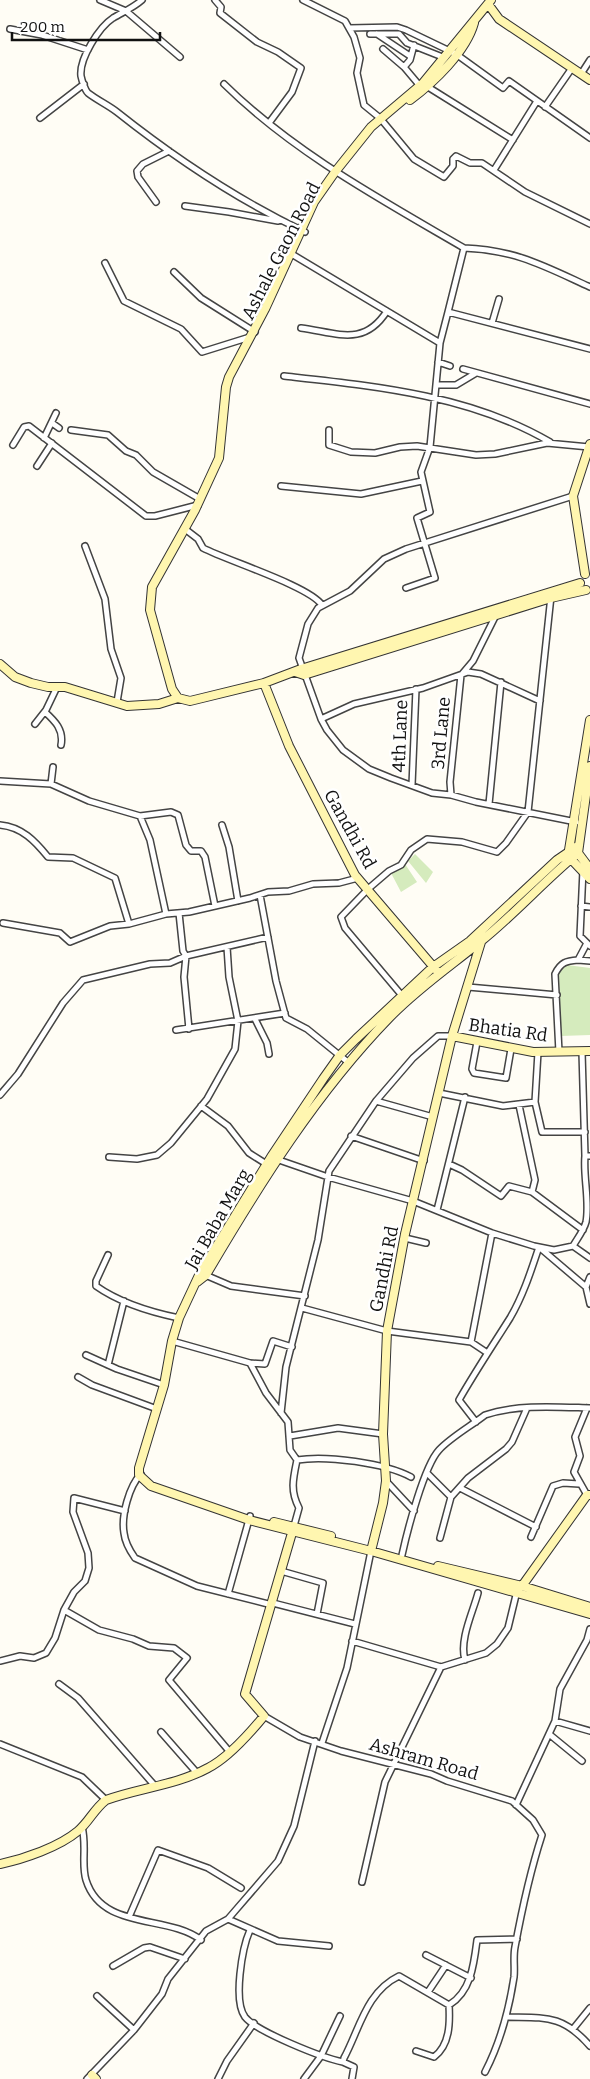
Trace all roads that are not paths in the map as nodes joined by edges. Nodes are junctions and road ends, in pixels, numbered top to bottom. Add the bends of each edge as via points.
1 (100, 0) edge
2 (142, 0) edge
3 (215, 0) edge
4 (302, 0) edge
5 (489, 2) edge
6 (126, 11) junction
7 (480, 15) junction
8 (499, 19) junction
9 (349, 28) junction
10 (10, 29) dead end
11 (370, 34) dead end
12 (377, 34) junction
13 (414, 45) junction
14 (383, 49) dead end
15 (88, 50) junction
16 (453, 52) junction
17 (180, 56) dead end
18 (410, 56) junction
19 (445, 58) junction
20 (590, 60) edge
21 (404, 67) junction
22 (572, 68) junction
23 (581, 74) junction
24 (590, 80) edge
25 (84, 84) junction
26 (224, 84) dead end
27 (424, 86) junction
28 (537, 101) junction
29 (545, 107) junction
30 (40, 118) dead end
31 (381, 120) junction
32 (269, 123) junction
33 (590, 138) edge
34 (513, 140) junction
35 (169, 151) junction
36 (494, 170) junction
37 (337, 174) junction
38 (156, 202) dead end
39 (185, 206) dead end
40 (286, 223) junction
41 (590, 224) edge
42 (303, 231) junction
43 (464, 248) junction
44 (292, 255) junction
45 (104, 263) dead end
46 (174, 272) dead end
47 (590, 287) edge
48 (499, 299) dead end
49 (387, 311) junction
50 (448, 312) junction
51 (492, 323) junction
52 (301, 328) dead end
53 (253, 335) junction
54 (440, 343) junction
55 (590, 349) edge
56 (438, 362) junction
57 (450, 366) dead end
58 (463, 369) dead end
59 (476, 373) junction
60 (284, 376) dead end
61 (436, 385) junction
62 (435, 398) junction
63 (590, 404) edge
64 (56, 413) dead end
65 (52, 423) junction
66 (60, 428) dead end
67 (71, 430) dead end
68 (329, 430) dead end
69 (44, 438) junction
70 (552, 442) junction
71 (52, 444) junction
72 (13, 445) dead end
73 (590, 446) edge
74 (430, 447) junction
75 (37, 466) dead end
76 (422, 480) junction
77 (281, 486) dead end
78 (573, 496) junction
79 (199, 502) junction
80 (185, 529) junction
81 (425, 544) junction
82 (85, 546) dead end
83 (588, 573) edge
84 (580, 583) junction
85 (406, 588) dead end
86 (589, 591) edge
87 (551, 594) junction
88 (322, 605) junction
89 (496, 611) junction
90 (0, 664) edge
91 (300, 672) junction
92 (461, 675) junction
93 (264, 682) junction
94 (501, 682) junction
95 (57, 687) junction
96 (416, 689) junction
97 (178, 698) junction
98 (540, 701) junction
99 (117, 702) junction
100 (45, 712) junction
101 (321, 719) junction
102 (590, 720) edge
103 (35, 724) dead end
104 (61, 745) dead end
105 (53, 767) dead end
106 (590, 768) edge
107 (0, 781) edge
108 (51, 784) junction
109 (412, 785) junction
110 (452, 795) junction
111 (489, 804) junction
112 (528, 812) junction
113 (140, 816) junction
114 (577, 822) junction
115 (0, 825) edge
116 (222, 825) dead end
117 (574, 852) junction
118 (586, 869) edge
119 (358, 878) junction
120 (590, 879) edge
121 (368, 889) junction
122 (260, 895) junction
123 (238, 901) junction
124 (215, 906) junction
125 (581, 906) junction
126 (590, 907) edge
127 (179, 912) junction
128 (166, 914) junction
129 (3, 923) dead end
130 (130, 924) junction
131 (268, 937) junction
132 (478, 939) junction
133 (588, 945) edge
134 (227, 947) junction
135 (186, 956) junction
136 (578, 960) junction
137 (590, 961) edge
138 (436, 970) junction
139 (468, 987) junction
140 (557, 995) junction
141 (405, 999) junction
142 (285, 1013) junction
143 (255, 1019) junction
144 (238, 1021) junction
145 (189, 1029) junction
146 (176, 1030) dead end
147 (452, 1036) junction
148 (477, 1042) junction
149 (511, 1049) junction
150 (586, 1051) edge
151 (538, 1052) junction
152 (559, 1052) junction
153 (269, 1054) dead end
154 (340, 1055) junction
155 (349, 1063) junction
156 (439, 1093) junction
157 (0, 1094) edge
158 (465, 1097) junction
159 (376, 1100) junction
160 (535, 1102) junction
161 (519, 1105) junction
162 (201, 1106) junction
163 (434, 1117) junction
164 (585, 1132) junction
165 (350, 1136) junction
166 (588, 1156) edge
167 (109, 1157) dead end
168 (424, 1161) junction
169 (272, 1162) junction
170 (449, 1164) junction
171 (328, 1177) junction
172 (532, 1192) junction
173 (413, 1202) junction
174 (437, 1210) junction
175 (583, 1230) junction
176 (492, 1233) junction
177 (405, 1238) junction
178 (426, 1243) dead end
179 (573, 1246) junction
180 (539, 1247) junction
181 (108, 1255) dead end
182 (590, 1258) edge
183 (203, 1274) junction
184 (590, 1277) edge
185 (586, 1287) junction
186 (305, 1296) junction
187 (124, 1301) junction
188 (590, 1304) edge
189 (302, 1308) junction
190 (179, 1318) junction
191 (387, 1331) junction
192 (172, 1341) junction
193 (471, 1342) junction
194 (292, 1347) junction
195 (486, 1352) junction
196 (86, 1356) dead end
197 (250, 1363) junction
198 (108, 1365) junction
199 (78, 1377) dead end
200 (164, 1385) junction
201 (527, 1408) junction
202 (588, 1408) edge
203 (157, 1409) junction
204 (281, 1413) junction
205 (476, 1422) junction
206 (383, 1434) junction
207 (290, 1436) junction
208 (297, 1460) junction
209 (386, 1468) junction
210 (427, 1473) junction
211 (140, 1474) junction
212 (411, 1477) dead end
213 (386, 1481) junction
214 (579, 1484) junction
215 (460, 1488) junction
216 (588, 1495) edge
217 (451, 1497) junction
218 (414, 1510) junction
219 (126, 1511) junction
220 (249, 1518) junction
221 (536, 1527) junction
222 (294, 1529) junction
223 (531, 1537) dead end
224 (440, 1538) dead end
225 (371, 1549) junction
226 (402, 1555) junction
227 (281, 1571) junction
228 (519, 1589) junction
229 (478, 1593) dead end
230 (228, 1594) junction
231 (273, 1604) junction
232 (590, 1607) edge
233 (64, 1610) junction
234 (317, 1614) junction
235 (590, 1614) edge
236 (355, 1624) junction
237 (590, 1629) edge
238 (588, 1640) edge
239 (352, 1641) junction
240 (465, 1660) junction
241 (0, 1661) edge
242 (441, 1667) junction
243 (60, 1684) dead end
244 (264, 1716) junction
245 (555, 1721) junction
246 (590, 1731) edge
247 (161, 1732) dead end
248 (549, 1734) junction
249 (315, 1741) junction
250 (322, 1743) junction
251 (0, 1744) edge
252 (229, 1750) junction
253 (582, 1761) dead end
254 (395, 1764) junction
255 (197, 1773) junction
256 (155, 1786) junction
257 (106, 1800) junction
258 (516, 1805) junction
259 (82, 1827) junction
260 (0, 1864) edge
261 (362, 1882) dead end
262 (241, 1888) dead end
263 (128, 1917) junction
264 (228, 1919) junction
265 (250, 1930) junction
266 (517, 1939) junction
267 (201, 1940) junction
268 (329, 1946) dead end
269 (426, 1954) dead end
270 (185, 1959) junction
271 (446, 1965) junction
272 (113, 1966) dead end
273 (471, 1978) junction
274 (428, 1992) junction
275 (97, 1996) dead end
276 (449, 2005) junction
277 (590, 2008) edge
278 (340, 2016) dead end
279 (506, 2017) junction
280 (254, 2022) junction
281 (573, 2028) junction
282 (134, 2030) junction
283 (590, 2046) edge
284 (416, 2051) dead end
285 (321, 2056) junction
286 (343, 2062) junction
287 (485, 2072) dead end
288 (92, 2078) edge
289 (218, 2079) edge
290 (304, 2079) edge
291 (354, 2079) edge

1 - 6 street
2 - 6 street
3 - 32 street via 221,7 220,13 256,42 301,68 292,92
4 - 9 street via 344,21
5 - 7 street, Ashale Gaon Road
5 - 8 street
6 - 15 street via 111,19
6 - 17 street
7 - 8 street
7 - 16 street, Ashale Gaon Road via 466,28
8 - 22 street
9 - 16 street via 396,27
9 - 31 street via 360,58 357,73 364,105
10 - 15 street via 42,35
11 - 12 street
12 - 13 street via 399,34 402,40
12 - 18 street
13 - 18 street
13 - 19 street
14 - 21 street
15 - 25 street via 81,74
16 - 19 street, Ashale Gaon Road
16 - 27 street, Ashale Gaon Road
16 - 28 street via 502,88 509,81
18 - 21 street
19 - 27 street, Ashale Gaon Road
20 - 23 street
21 - 27 street
22 - 23 street
22 - 29 street
23 - 24 street
25 - 30 street
25 - 35 street via 86,92
26 - 32 street
27 - 31 street, Ashale Gaon Road
27 - 34 street
28 - 29 street
28 - 34 street
29 - 33 street
31 - 36 street via 414,160 436,174 444,177 456,156
31 - 37 street, Ashale Gaon Road via 364,135
32 - 37 street
34 - 36 street
35 - 38 street via 143,164 137,171
35 - 40 street
36 - 41 street via 525,192
37 - 42 street, Ashale Gaon Road via 316,204
37 - 43 street
39 - 40 street
40 - 42 street
42 - 44 street, Ashale Gaon Road
43 - 47 street via 518,255
43 - 50 street
44 - 49 street
44 - 53 street, Ashale Gaon Road
45 - 53 street via 124,301 181,329 202,352
46 - 53 street via 201,298
48 - 51 street
49 - 52 street via 377,326 359,335
49 - 54 street
50 - 51 street
50 - 54 street
51 - 55 street
53 - 79 street, Ashale Gaon Road via 229,377 219,458
54 - 56 street
56 - 57 street
56 - 61 street
58 - 59 street
59 - 61 street via 456,385
59 - 63 street
60 - 62 street
61 - 62 street
62 - 70 street via 515,423
62 - 74 street
64 - 65 street
65 - 66 street
65 - 69 street
67 - 79 street via 108,436 136,455 153,472
68 - 74 street via 329,445 351,452 375,452 406,446
69 - 71 street
69 - 72 street via 26,426
70 - 73 street
70 - 74 street via 484,455
71 - 75 street
71 - 79 street via 146,516
73 - 78 street
74 - 76 street
76 - 77 street via 361,494
76 - 81 street via 430,510 417,518
78 - 81 street
78 - 83 street
79 - 80 street, Ashale Gaon Road
80 - 88 street via 198,539 203,548 300,589 319,599
80 - 97 street, Ashale Gaon Road via 152,587 150,610 172,689
81 - 85 street via 435,578
81 - 88 street via 384,559 350,591
82 - 99 street via 104,599 111,649 121,678
83 - 84 street
84 - 86 street
84 - 87 street
86 - 87 street
87 - 89 street
87 - 98 street
88 - 91 street via 308,624 299,658
89 - 91 street
89 - 92 street via 473,661
90 - 95 street via 15,677
91 - 93 street
91 - 101 street
92 - 94 street via 468,672 481,674
92 - 96 street
92 - 110 street, 3rd Lane via 450,782
93 - 97 street via 190,701
93 - 119 street, Gandhi Rd via 289,746
94 - 98 street
94 - 111 street
95 - 99 street
95 - 100 street
96 - 101 street via 354,704
96 - 109 street, 4th Lane
97 - 99 street via 159,704 127,706
98 - 112 street
100 - 103 street
100 - 104 street via 61,732
101 - 109 street via 344,750 369,768
102 - 114 street
105 - 108 street
106 - 114 street
107 - 108 street
108 - 113 street via 90,801
109 - 110 street via 432,793
110 - 111 street
111 - 112 street
112 - 114 street
112 - 121 street via 497,852 462,842 427,839 411,850 401,865
113 - 124 street via 170,812 178,815 186,845 191,851 201,851 204,857
113 - 128 street via 150,840
114 - 117 street
115 - 130 street via 24,832 48,857 73,858 115,878
116 - 123 street
117 - 118 street
117 - 132 street, Jai Baba Marg
118 - 120 street
118 - 125 street
119 - 121 street, Gandhi Rd
119 - 122 street
121 - 138 street, Gandhi Rd
121 - 141 street via 344,912 341,922
122 - 123 street
122 - 131 street
123 - 124 street
124 - 127 street
125 - 126 street
125 - 133 street via 580,936
127 - 128 street
127 - 135 street
128 - 130 street
129 - 130 street via 60,933 70,942 110,926
131 - 134 street
131 - 142 street
132 - 138 street, Jai Baba Marg
132 - 139 street, Gandhi Rd
133 - 136 street
134 - 135 street
134 - 144 street
135 - 145 street via 184,977
135 - 157 street via 170,964 150,964 83,980 63,1003 18,1074
136 - 137 street
136 - 140 street via 565,961 559,966
138 - 141 street, Jai Baba Marg
139 - 140 street
139 - 147 street, Gandhi Rd
140 - 152 street
141 - 154 street, Jai Baba Marg
141 - 155 street, Jai Baba Marg
142 - 143 street
142 - 154 street via 286,1018 307,1029
143 - 144 street
143 - 153 street
144 - 145 street
144 - 162 street via 235,1049
145 - 146 street
147 - 148 street, Bhatia Rd
147 - 156 street, Gandhi Rd
147 - 159 street via 438,1036 429,1042
148 - 149 street, Bhatia Rd
148 - 149 street via 474,1073 506,1078
149 - 151 street, Bhatia Rd
150 - 152 street, Bhatia Rd
150 - 164 street
151 - 152 street, Bhatia Rd
151 - 160 street
154 - 155 street
154 - 169 street, Jai Baba Marg
155 - 169 street, Jai Baba Marg
156 - 158 street
156 - 163 street, Gandhi Rd
158 - 161 street via 503,1106
158 - 170 street
159 - 163 street
159 - 165 street
160 - 161 street
160 - 164 street via 542,1132
161 - 172 street via 534,1174
162 - 167 street via 157,1155 137,1159
162 - 169 street via 228,1126 249,1153
163 - 168 street, Gandhi Rd
164 - 166 street
165 - 168 street
165 - 171 street
166 - 175 street via 587,1222
168 - 173 street, Gandhi Rd
169 - 171 street
169 - 183 street, Jai Baba Marg
170 - 172 street via 501,1196 509,1186
170 - 174 street
171 - 173 street
171 - 186 street
172 - 175 street
173 - 174 street
173 - 177 street, Gandhi Rd
174 - 176 street
175 - 179 street
176 - 180 street
176 - 193 street
177 - 178 street
177 - 191 street, Gandhi Rd
179 - 180 street via 554,1250
179 - 182 street
180 - 185 street
180 - 195 street via 510,1318
181 - 187 street via 96,1286
183 - 186 street via 231,1286
183 - 190 street, Jai Baba Marg
184 - 185 street
185 - 188 street
186 - 189 street
187 - 190 street
187 - 198 street
189 - 191 street
189 - 194 street
190 - 192 street, Jai Baba Marg
191 - 193 street
191 - 206 street, Gandhi Rd
192 - 197 street
192 - 200 street, Jai Baba Marg
193 - 195 street
194 - 197 street via 273,1341 264,1364
194 - 204 street via 286,1367
195 - 205 street via 459,1400
196 - 198 street
197 - 204 street
198 - 200 street
199 - 203 street
200 - 203 street, Jai Baba Marg
201 - 202 street
201 - 205 street via 492,1413
201 - 215 street via 512,1442
202 - 214 street via 575,1437 580,1456 574,1472
203 - 211 street, Jai Baba Marg via 140,1462
204 - 207 street via 288,1422
205 - 210 street via 440,1448
206 - 207 street via 338,1428
206 - 209 street, Gandhi Rd
207 - 208 street via 290,1450
208 - 209 street via 316,1457
208 - 222 street via 292,1483 293,1496 299,1508
209 - 212 street
209 - 213 street, Gandhi Rd
210 - 217 street
210 - 218 street
211 - 219 street via 132,1487
211 - 220 street via 153,1484
213 - 218 street
213 - 225 street, Gandhi Rd
214 - 216 street
214 - 221 street via 563,1482 553,1486
215 - 217 street
215 - 221 street
216 - 228 street
217 - 224 street
218 - 226 street
219 - 230 street via 123,1532 135,1558 180,1580
219 - 233 street via 74,1498 73,1512 88,1553 89,1568 85,1581
220 - 222 street
220 - 230 street
221 - 223 street
222 - 225 street
222 - 227 street
225 - 226 street
225 - 228 street
225 - 236 street
226 - 228 street
227 - 231 street
227 - 234 street via 324,1583
228 - 232 street
228 - 235 street
228 - 240 street via 508,1628 497,1644 486,1653
229 - 240 street via 466,1633
230 - 231 street
231 - 234 street
231 - 244 street via 245,1694
233 - 241 street via 55,1638 46,1653 34,1658 20,1656
233 - 252 street via 99,1630 149,1646 174,1648 182,1653 187,1658 169,1680
234 - 236 street
236 - 239 street
237 - 238 street
238 - 245 street via 560,1689
239 - 242 street
239 - 250 street via 347,1668
240 - 242 street
242 - 254 street
243 - 256 street via 78,1698
244 - 249 street, Ashram Road via 300,1737
244 - 252 street
245 - 246 street
245 - 248 street
247 - 255 street
248 - 253 street
248 - 258 street
249 - 250 street, Ashram Road
249 - 264 street via 298,1813 284,1851 260,1885
250 - 254 street, Ashram Road via 340,1751
251 - 257 street via 82,1777
252 - 255 street via 210,1768
254 - 258 street, Ashram Road via 481,1790
254 - 261 street via 385,1782
255 - 256 street
256 - 257 street
257 - 259 street
258 - 266 street, Ashram Road via 533,1820 542,1836 531,1870
259 - 260 street via 59,1843 26,1858
259 - 263 street via 87,1882 106,1907
262 - 263 street via 208,1868 158,1850
263 - 267 street via 183,1930
264 - 265 street
264 - 267 street via 206,1932
265 - 268 street via 284,1942
265 - 280 street via 244,1945 239,2002 246,2017
266 - 273 street via 477,1940
266 - 279 street
267 - 270 street
269 - 271 street
270 - 272 street via 150,1947
270 - 282 street
271 - 273 street
271 - 274 street
273 - 276 street
274 - 276 street
274 - 286 street via 399,1976 376,1992 360,2019
275 - 282 street
276 - 284 street via 450,2031 438,2053 434,2057
277 - 281 street
278 - 285 street
279 - 281 street via 542,2017
279 - 287 street
280 - 285 street
280 - 289 street
281 - 283 street
282 - 288 street
285 - 286 street
285 - 290 street
286 - 291 street via 354,2067

